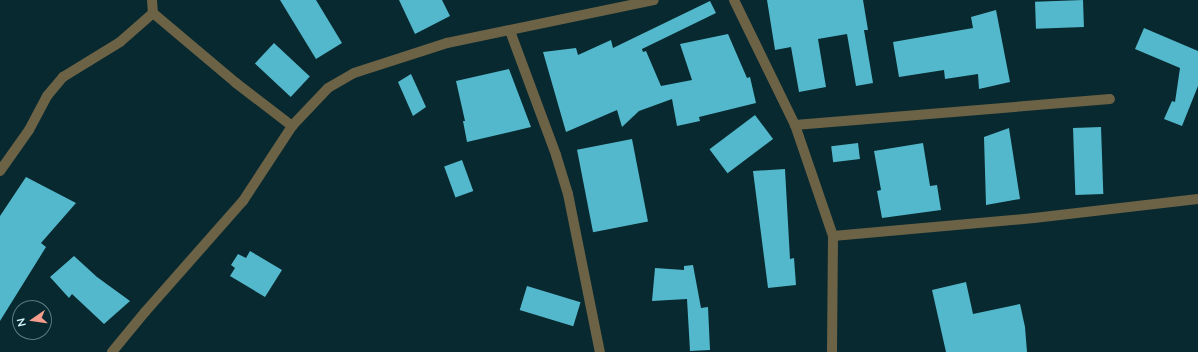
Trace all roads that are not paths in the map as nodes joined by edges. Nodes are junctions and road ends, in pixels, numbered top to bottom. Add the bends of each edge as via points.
1 (152, 0) edge
2 (654, 0) edge
3 (734, 0) edge
4 (153, 13) junction
5 (510, 31) junction
6 (1110, 99) dead end
7 (795, 125) junction
8 (292, 126) junction
9 (0, 171) edge
10 (1198, 199) edge
11 (833, 236) junction
12 (112, 352) edge
13 (600, 352) edge
14 (832, 352) edge

1 - 4 street
2 - 5 street
3 - 7 street
4 - 8 street
4 - 9 street via 120,42 63,77 47,96 29,130
5 - 8 street via 447,43 354,73 328,88
5 - 13 street via 568,194
6 - 7 street
7 - 11 street
8 - 12 street via 243,201
10 - 11 street via 1034,218
11 - 14 street

